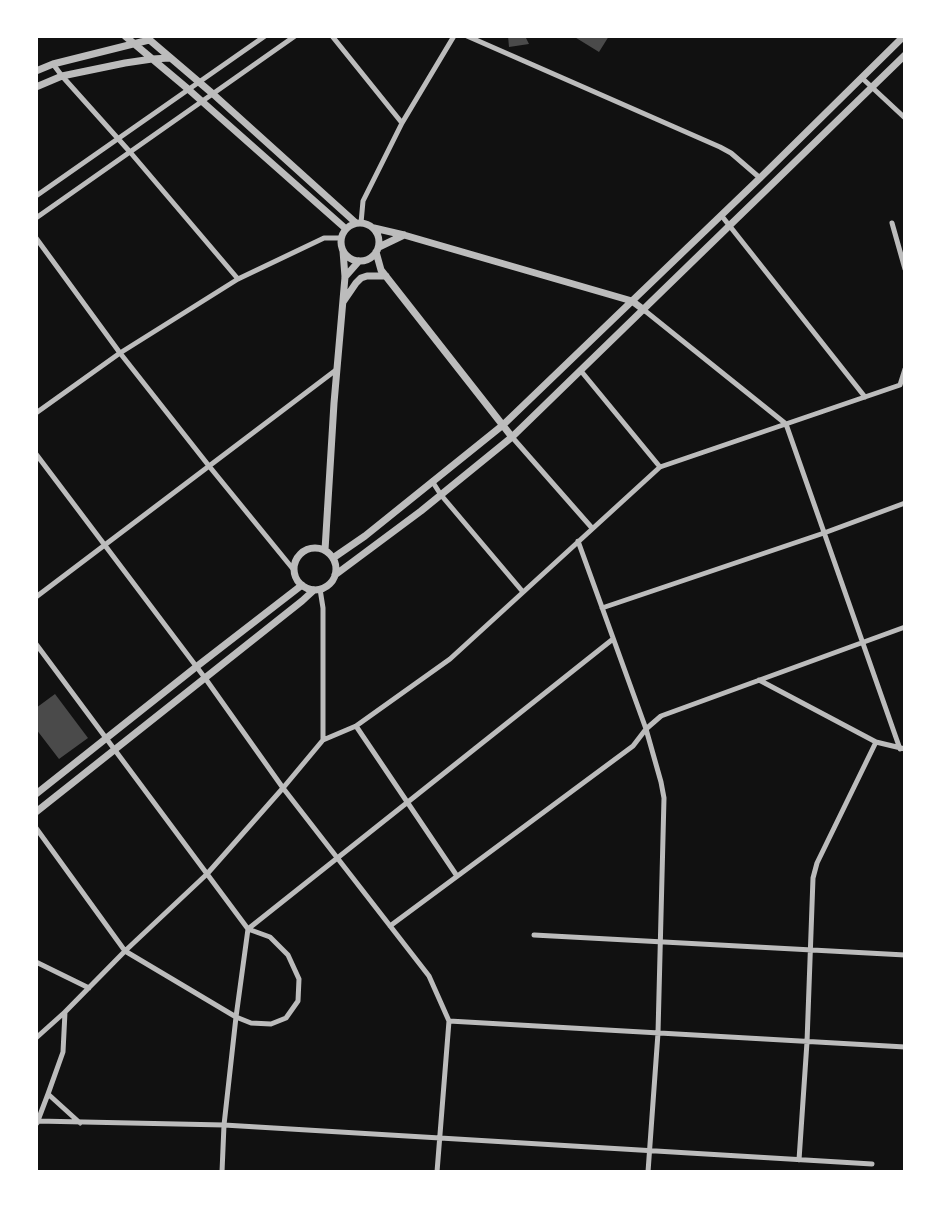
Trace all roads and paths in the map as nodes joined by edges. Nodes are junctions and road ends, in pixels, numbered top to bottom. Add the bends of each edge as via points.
1 (125, 36) edge
2 (265, 36) edge
3 (295, 36) edge
4 (332, 36) edge
5 (454, 36) edge
6 (467, 36) edge
7 (904, 36) edge
8 (149, 37) edge
9 (133, 44) junction
10 (905, 55) edge
11 (170, 58) junction
12 (152, 59) junction
13 (53, 64) junction
14 (36, 71) edge
15 (62, 76) junction
16 (862, 78) junction
17 (198, 82) junction
18 (36, 87) edge
19 (872, 87) junction
20 (188, 89) junction
21 (213, 94) junction
22 (202, 103) junction
23 (905, 118) edge
24 (402, 123) junction
25 (117, 139) junction
26 (799, 139) junction
27 (809, 148) junction
28 (130, 152) junction
29 (760, 178) junction
30 (36, 196) edge
31 (721, 215) junction
32 (36, 218) edge
33 (358, 223) junction
34 (892, 223) dead end
35 (730, 225) junction
36 (374, 228) junction
37 (346, 229) junction
38 (404, 235) junction
39 (36, 238) edge
40 (341, 238) junction
41 (377, 250) junction
42 (343, 251) junction
43 (362, 261) junction
44 (905, 269) edge
45 (384, 273) junction
46 (345, 276) junction
47 (238, 279) junction
48 (632, 301) junction
49 (341, 305) junction
50 (644, 310) junction
51 (120, 353) junction
52 (905, 369) edge
53 (336, 370) junction
54 (581, 371) junction
55 (900, 385) junction
56 (905, 390) edge
57 (865, 397) junction
58 (36, 413) edge
59 (786, 424) junction
60 (503, 425) junction
61 (512, 437) junction
62 (36, 454) edge
63 (209, 466) junction
64 (660, 467) junction
65 (432, 481) junction
66 (441, 495) junction
67 (905, 503) edge
68 (592, 528) junction
69 (824, 533) junction
70 (578, 541) junction
71 (105, 545) junction
72 (325, 550) junction
73 (333, 558) junction
74 (293, 569) junction
75 (335, 575) junction
76 (302, 585) junction
77 (317, 589) junction
78 (523, 592) junction
79 (36, 597) edge
80 (602, 608) junction
81 (905, 627) edge
82 (613, 639) junction
83 (862, 643) junction
84 (36, 644) edge
85 (196, 667) junction
86 (205, 678) junction
87 (759, 680) junction
88 (356, 726) junction
89 (646, 729) junction
90 (106, 738) junction
91 (322, 740) junction
92 (876, 742) junction
93 (902, 749) edge
94 (115, 750) junction
95 (284, 788) junction
96 (36, 794) edge
97 (407, 801) junction
98 (36, 812) edge
99 (36, 828) edge
100 (337, 857) junction
101 (207, 874) junction
102 (457, 876) junction
103 (390, 926) junction
104 (248, 928) junction
105 (534, 935) dead end
106 (661, 942) junction
107 (809, 950) junction
108 (125, 951) junction
109 (905, 956) edge
110 (36, 962) edge
111 (89, 988) junction
112 (65, 1012) junction
113 (236, 1017) junction
114 (449, 1021) junction
115 (658, 1033) junction
116 (36, 1038) edge
117 (807, 1041) junction
118 (905, 1047) edge
119 (48, 1094) junction
120 (37, 1123) edge
121 (80, 1123) junction
122 (224, 1125) junction
123 (440, 1139) junction
124 (650, 1151) junction
125 (800, 1160) junction
126 (872, 1164) dead end
127 (222, 1172) edge
128 (437, 1172) edge
129 (648, 1172) edge

1 - 9 street
2 - 17 street
3 - 21 street
4 - 24 street
5 - 24 street
6 - 29 street via 720,147
7 - 16 street
8 - 9 street
8 - 11 street
9 - 12 street
9 - 13 street
10 - 19 street
11 - 12 street
11 - 17 street
12 - 15 street
12 - 20 street
13 - 14 street
13 - 15 street
15 - 18 street
15 - 25 street
16 - 19 street
16 - 26 street
17 - 20 street
17 - 21 street
19 - 23 street
19 - 27 street
20 - 22 street
20 - 25 street
21 - 22 street
21 - 33 street
22 - 28 street
22 - 37 street
24 - 33 street via 363,201
25 - 28 street
25 - 30 street
26 - 27 street
26 - 29 street
27 - 35 street
28 - 32 street
28 - 47 street
29 - 31 street
31 - 35 street
31 - 48 street
33 - 36 street
33 - 37 street
34 - 44 street
35 - 50 street
35 - 57 street
36 - 38 street
36 - 41 street via 379,240
37 - 40 street
38 - 41 street
38 - 48 street
39 - 51 street
40 - 42 street
40 - 47 street via 324,238
41 - 43 street
41 - 45 street
42 - 43 street
42 - 46 street
43 - 45 street
43 - 46 street
45 - 49 street via 361,278
45 - 60 street
46 - 49 street
47 - 51 street
48 - 50 street
48 - 60 street
49 - 53 street
50 - 54 street
50 - 59 street
51 - 58 street
51 - 63 street
52 - 55 street
53 - 63 street
53 - 72 street
54 - 61 street
54 - 64 street
55 - 56 street
55 - 57 street
57 - 59 street
59 - 64 street
59 - 69 street
60 - 61 street
60 - 65 street
61 - 66 street
61 - 68 street
62 - 71 street
63 - 71 street
63 - 74 street
64 - 68 street
65 - 66 street
65 - 73 street
66 - 75 street
66 - 78 street
67 - 69 street
68 - 70 street
69 - 80 street
69 - 83 street
70 - 78 street
70 - 80 street
71 - 79 street
71 - 85 street
72 - 73 street
72 - 74 street via 304,550
73 - 75 street
74 - 76 street
75 - 77 street
76 - 77 street
76 - 85 street
77 - 86 street
77 - 91 street via 323,608
78 - 88 street via 450,659
80 - 82 street
81 - 83 street
82 - 89 street
82 - 97 street
83 - 87 street
83 - 93 street
84 - 90 street
85 - 86 street
85 - 90 street
86 - 94 street
86 - 95 street
87 - 89 street via 661,716
87 - 92 street
88 - 91 street
88 - 97 street
89 - 102 street via 633,746
89 - 106 street via 664,798
90 - 94 street
90 - 96 street
91 - 95 street
92 - 93 street
92 - 107 street via 817,863
94 - 98 street
94 - 101 street
95 - 100 street
95 - 101 street
97 - 100 street
97 - 102 street
99 - 108 street
100 - 103 street
100 - 104 street
101 - 104 street
101 - 108 street
102 - 103 street
103 - 114 street via 429,976
104 - 113 street
104 - 113 street via 270,937 288,955 298,979 298,1001 286,1018 272,1024
105 - 106 street
106 - 107 street
106 - 115 street
107 - 109 street
107 - 117 street
108 - 111 street
108 - 113 street
110 - 111 street
111 - 112 street
112 - 116 street
112 - 119 street via 63,1052
113 - 122 street
114 - 115 street
114 - 123 street
115 - 117 street
115 - 124 street
117 - 118 street
117 - 125 street
119 - 120 street
119 - 121 street
120 - 121 street
121 - 122 street
122 - 123 street
122 - 127 street
123 - 124 street
123 - 128 street
124 - 125 street
124 - 129 street
125 - 126 street

